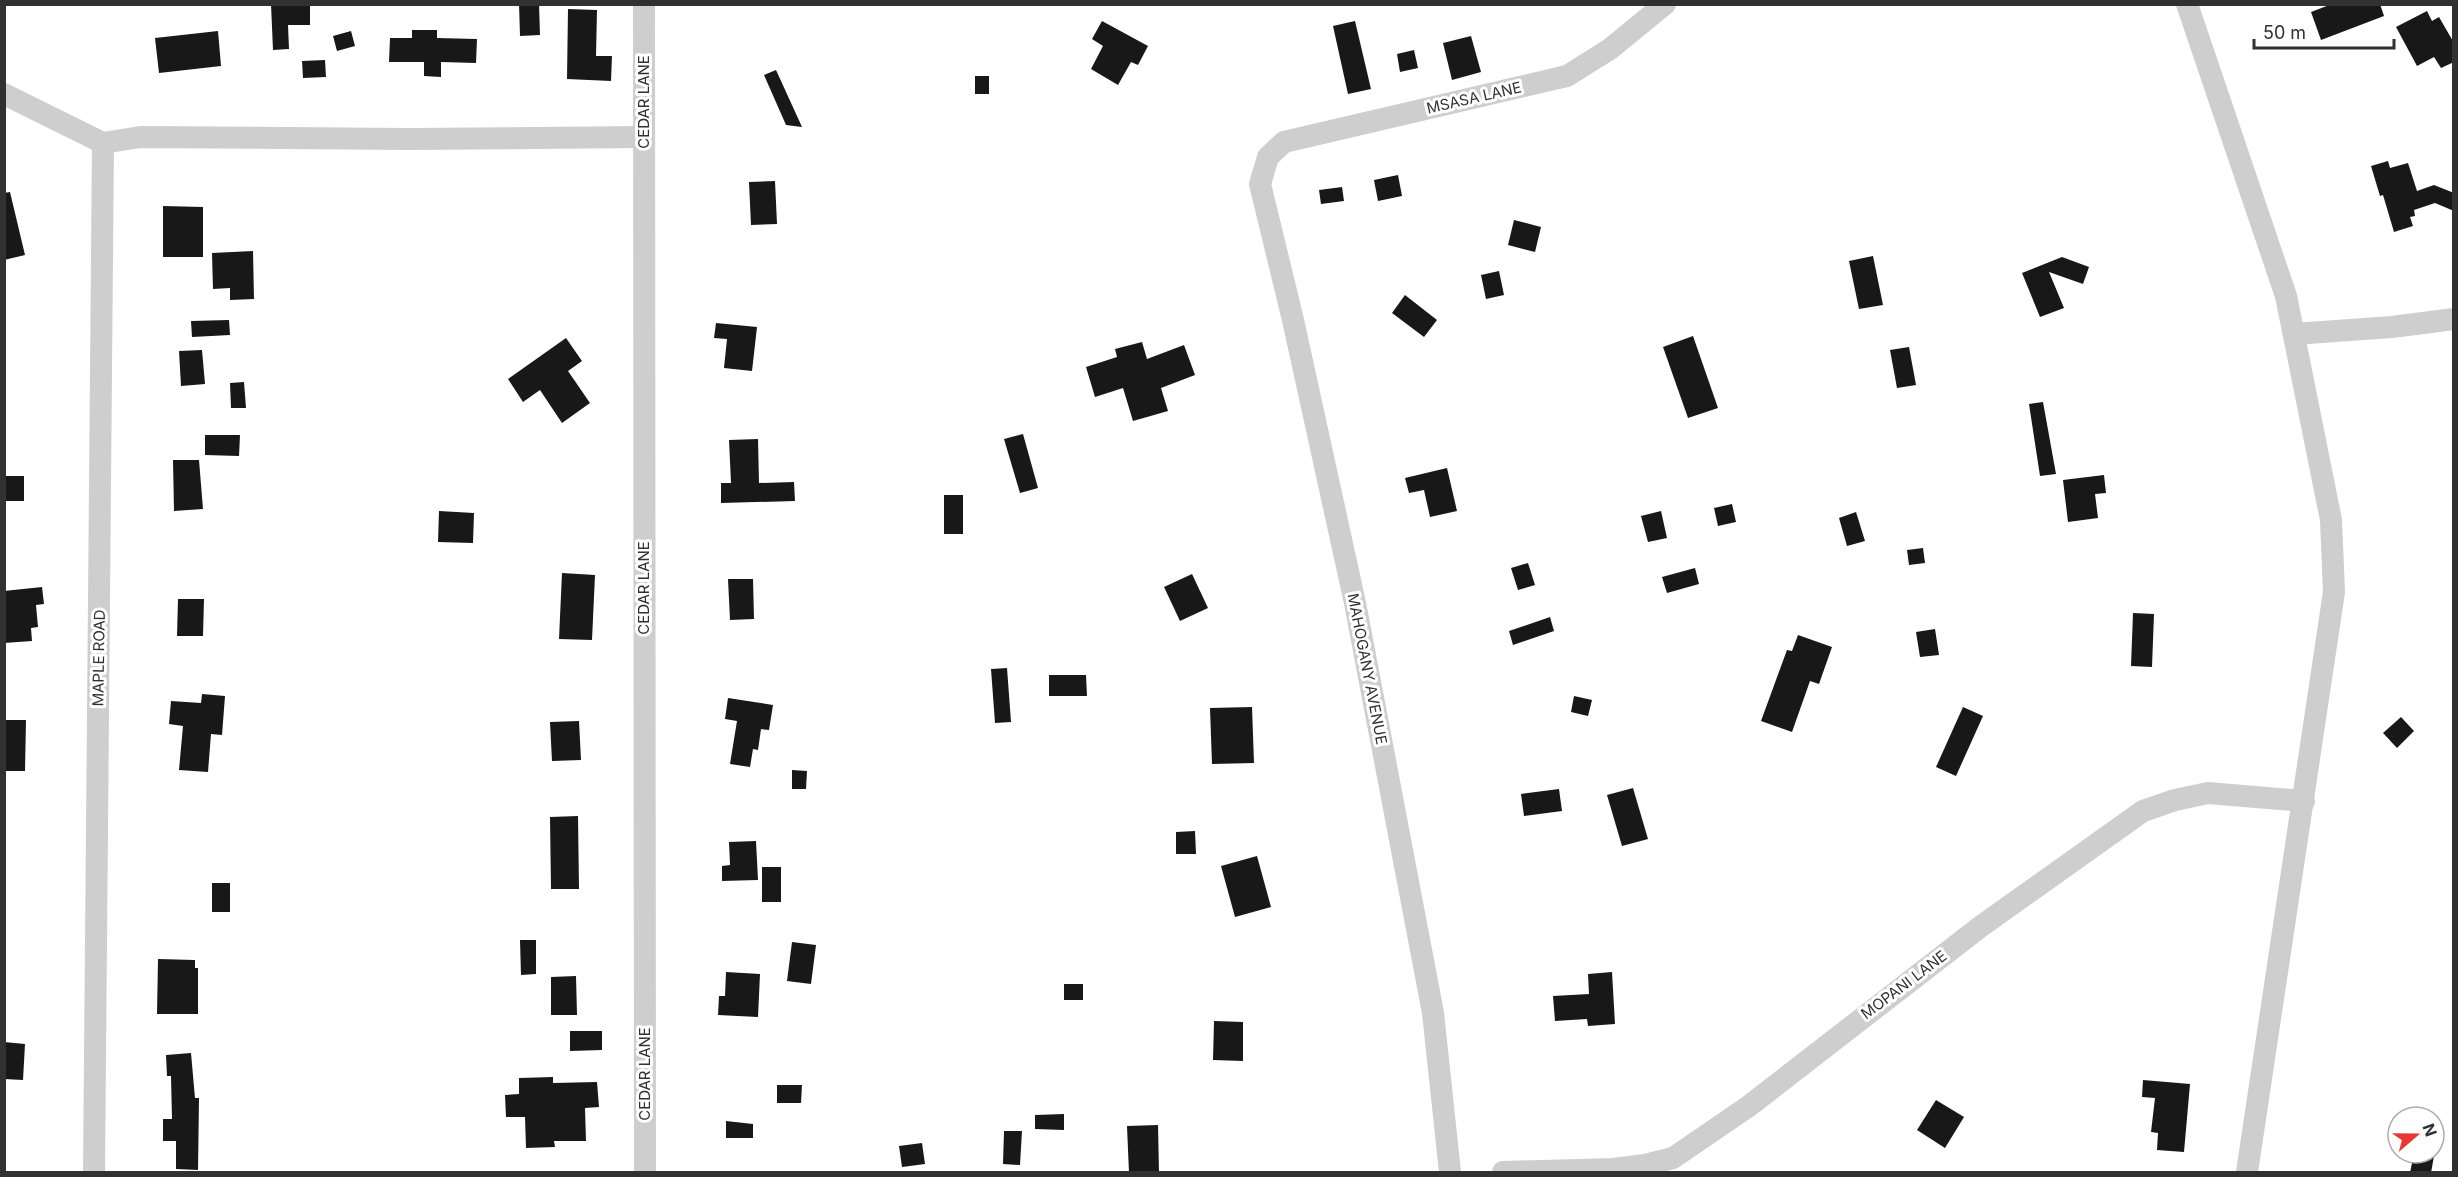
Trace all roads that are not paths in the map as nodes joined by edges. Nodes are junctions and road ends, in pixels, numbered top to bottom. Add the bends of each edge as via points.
1 (644, 4) edge
2 (1665, 4) edge
3 (2187, 4) edge
4 (4, 94) edge
5 (644, 137) junction
6 (103, 143) junction
7 (1265, 163) joint
8 (2454, 319) edge
9 (2294, 334) junction
10 (2304, 801) junction
11 (94, 1173) edge
12 (645, 1173) edge
13 (1450, 1173) edge
14 (1503, 1173) edge
15 (2247, 1173) edge

1 - 5 street, CEDAR LANE
2 - 7 street, MSASA LANE via 1610,49 1567,76 1284,142
3 - 9 street via 2286,296
4 - 6 street
5 - 6 street via 140,137
5 - 12 street, CEDAR LANE
6 - 11 street, MAPLE ROAD
7 - 13 street, MAHOGANY AVENUE via 1260,184 1355,603 1433,1013
8 - 9 street
9 - 10 street via 2331,520 2334,592
10 - 14 street, MOPANI LANE via 2208,793 2143,811 1980,927 1749,1106 1673,1158 1612,1169
10 - 15 street

